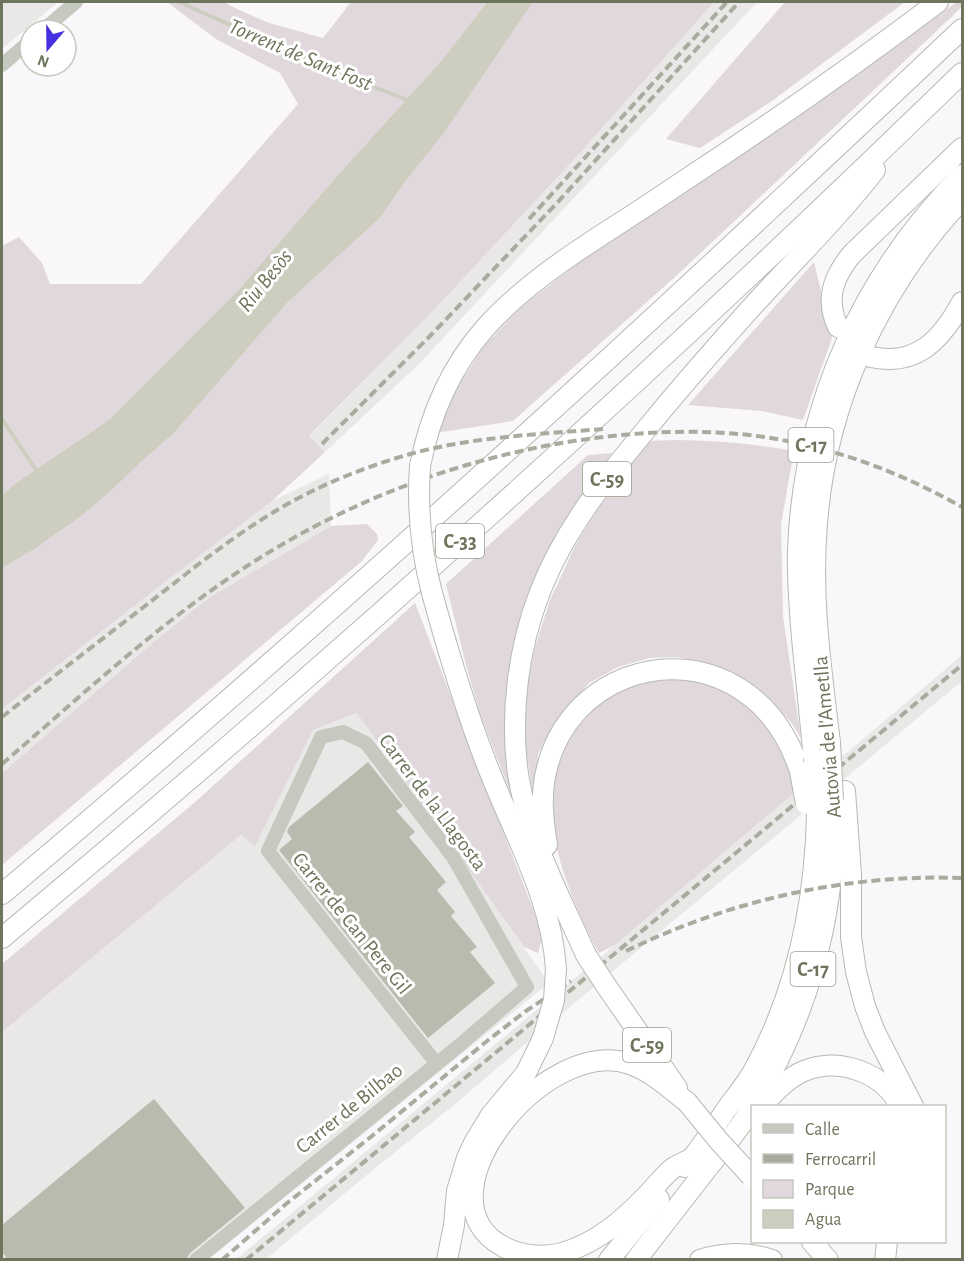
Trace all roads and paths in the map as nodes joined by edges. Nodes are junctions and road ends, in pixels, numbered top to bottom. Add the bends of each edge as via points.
1 (76, 2) edge
2 (938, 2) edge
3 (57, 18) edge
4 (963, 29) edge
5 (18, 51) edge
6 (2, 65) edge
7 (963, 73) edge
8 (904, 128) junction
9 (963, 148) edge
10 (963, 175) edge
11 (963, 199) edge
12 (963, 302) edge
13 (838, 327) dead end
14 (872, 357) dead end
15 (321, 737) joint
16 (839, 796) junction
17 (812, 818) junction
18 (532, 872) junction
19 (813, 881) joint
20 (2, 894) edge
21 (566, 908) junction
22 (2, 938) edge
23 (586, 955) junction
24 (527, 987) joint
25 (437, 1064) junction
26 (687, 1102) junction
27 (755, 1105) edge
28 (764, 1105) edge
29 (899, 1105) edge
30 (912, 1105) edge
31 (747, 1120) edge
32 (693, 1158) junction
33 (751, 1176) edge
34 (813, 1243) edge
35 (887, 1243) edge
36 (196, 1260) edge
37 (447, 1260) edge
38 (609, 1260) edge
39 (636, 1260) edge
40 (700, 1260) edge
41 (772, 1260) edge
42 (828, 1260) edge
43 (885, 1260) edge

1 - 3 street
2 - 18 highway, C-59, bridge via 795,106 523,291 485,329 459,363 438,403 420,466 422,549 471,724
4 - 20 highway, C-33 via 431,521
5 - 6 street
7 - 8 highway, C-33
8 - 21 highway, C-59 via 850,202 627,452 567,537 548,574 522,658 516,738 527,815
8 - 22 highway, C-33 via 688,333 357,633
9 - 13 highway via 845,262 831,299
10 - 17 highway, C-17, bridge via 919,224 875,286 843,349 816,427 802,496 798,560 814,758
11 - 16 highway, Autovia de l'Ametlla / C-17, bridge via 922,246 869,332 839,408 825,461 815,581 821,664 835,741
12 - 14 highway via 946,328 920,352 902,359
15 - 24 street, Carrer de la Llagosta via 343,732 366,743 453,857
15 - 25 street, Carrer de Can Pere Gil via 267,851
16 - 27 highway, Autovia de l'Ametlla / C-17 via 826,914 816,958 787,1041
16 - 30 highway via 851,874 851,937 856,972 872,1026
17 - 19 highway, C-59
17 - 21 highway, C-59, bridge via 788,742 768,712 746,693 690,670 663,669 632,676 613,683 581,706 564,727 550,758 544,781 544,824
18 - 23 highway, C-59
18 - 37 highway, bridge via 551,929 556,969 554,1000 543,1038 526,1073 490,1115 467,1158 457,1191
19 - 32 highway, C-17 via 802,946 779,1017 753,1071
21 - 23 highway, C-59
23 - 26 highway, C-59, bridge
24 - 25 street, Carrer de Bilbao
25 - 36 street, Carrer de Bilbao
26 - 32 highway via 641,1069 621,1062 600,1061 553,1078 527,1096 496,1132 475,1179 475,1210 481,1226 502,1246 528,1255 558,1254 603,1234 673,1168
26 - 33 highway, C-59, bridge
28 - 29 highway via 794,1077 828,1066 853,1068 867,1074
31 - 39 highway, Autovia de l'Ametlla / C-17
32 - 38 highway, C-17
34 - 42 highway
35 - 43 highway
40 - 41 highway via 731,1253

